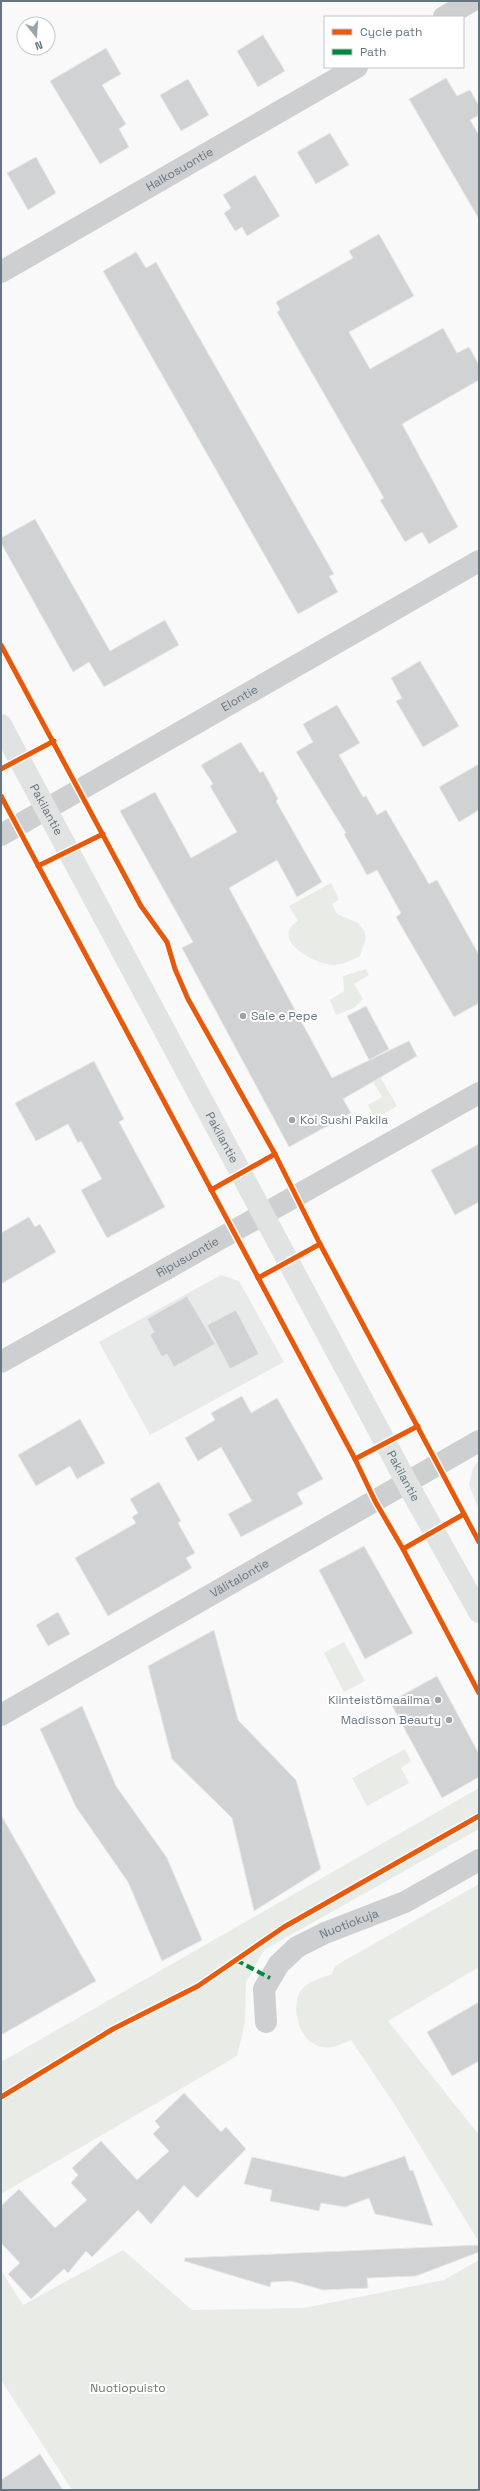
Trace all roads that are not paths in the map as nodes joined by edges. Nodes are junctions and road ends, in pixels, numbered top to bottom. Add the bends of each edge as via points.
1 (472, 1) edge
2 (446, 16) edge
3 (355, 68) edge
4 (1, 272) edge
5 (479, 561) edge
6 (1, 725) edge
7 (47, 809) junction
8 (1, 835) edge
9 (479, 1093) edge
10 (265, 1214) junction
11 (1, 1362) edge
12 (479, 1441) edge
13 (407, 1483) junction
14 (479, 1612) edge
15 (1, 1715) edge
16 (479, 1860) edge
17 (266, 2022) dead end

1 - 2 street
3 - 4 street, Halkosuontie
5 - 7 street, Elontie
6 - 7 main road, Pakilantie
7 - 8 street, Elontie
7 - 10 main road, Pakilantie
9 - 10 street, Ripusuontie
10 - 11 street, Ripusuontie
10 - 13 main road, Pakilantie
12 - 13 street, Välitalontie
13 - 14 main road, Pakilantie
13 - 15 street, Välitalontie
16 - 17 street, Nuotiokuja via 406,1902 325,1933 298,1947 279,1964 264,1989

